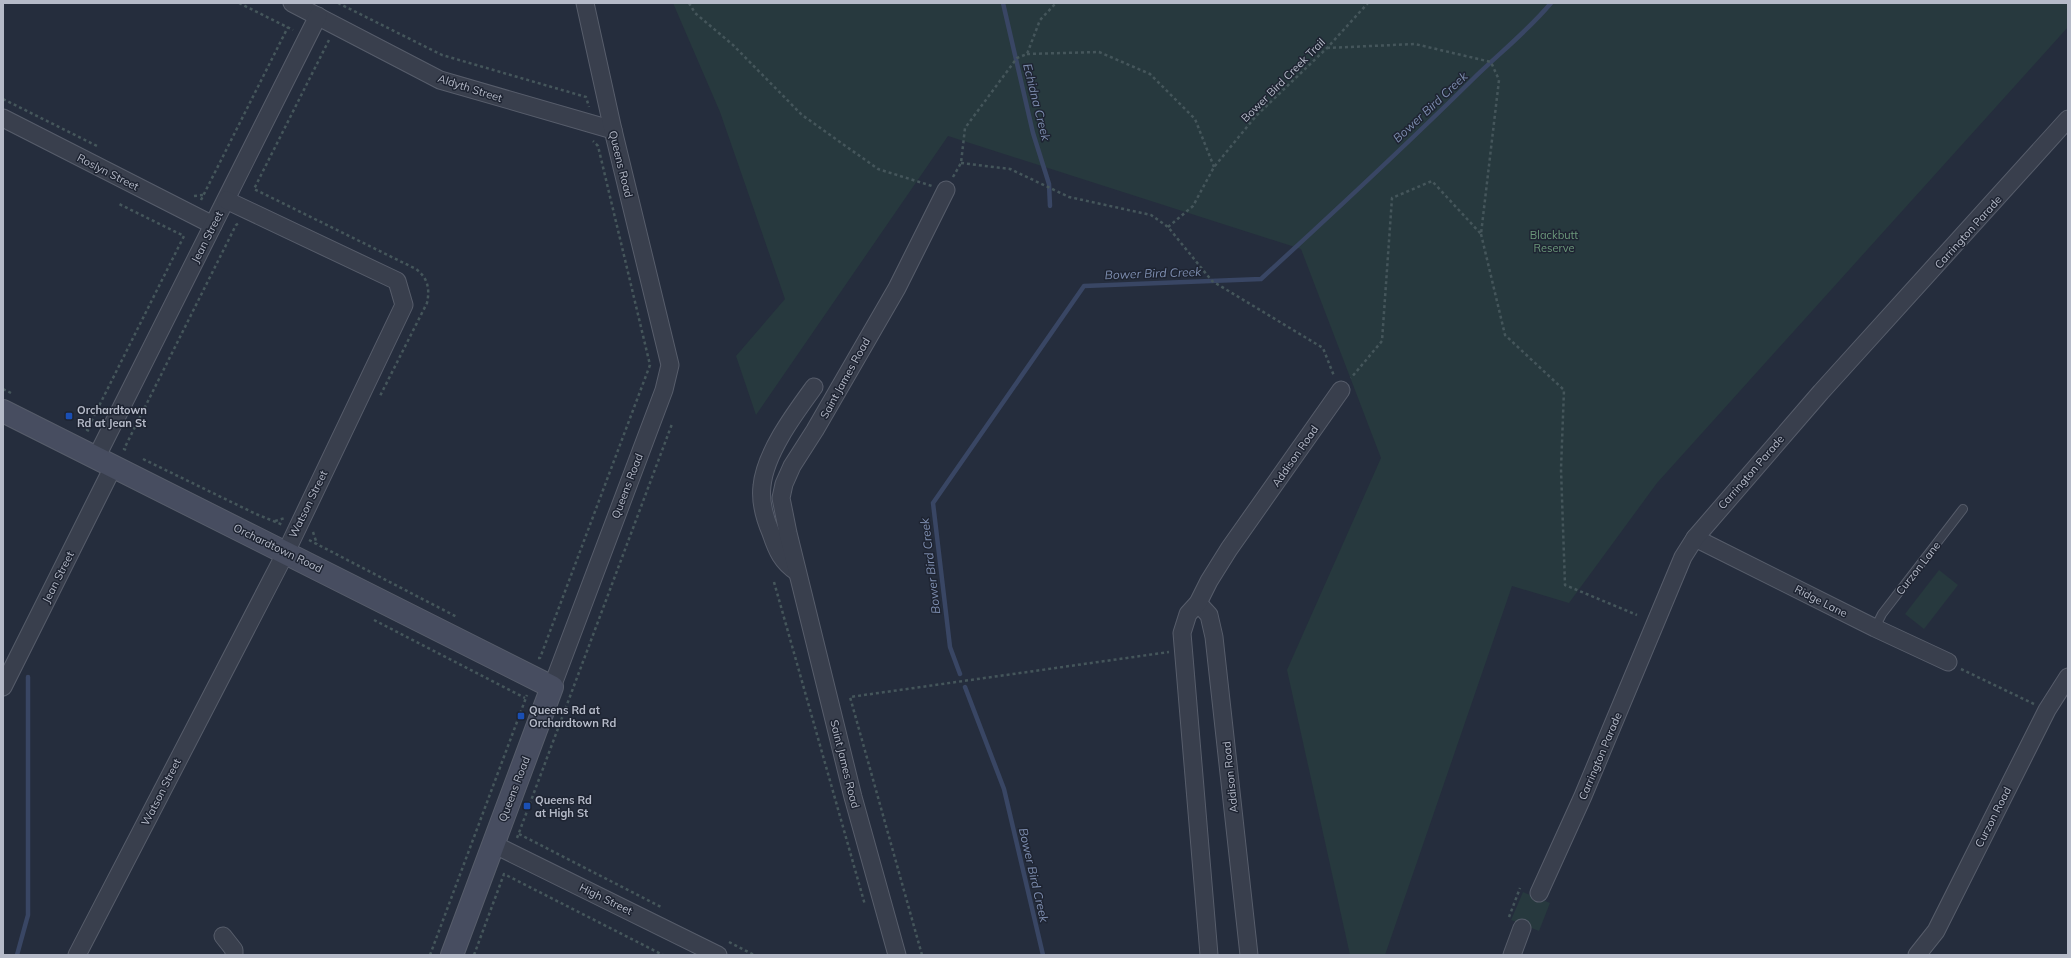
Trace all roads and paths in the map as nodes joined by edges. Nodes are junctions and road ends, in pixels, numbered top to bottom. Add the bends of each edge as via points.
1 (239, 3) edge
2 (292, 3) edge
3 (338, 3) edge
4 (585, 3) edge
5 (689, 3) edge
6 (1056, 3) edge
7 (1368, 3) edge
8 (318, 16) junction
9 (288, 27) junction
10 (293, 30) dead end
11 (330, 38) dead end
12 (1327, 48) junction
13 (1027, 54) junction
14 (3, 98) edge
15 (589, 109) dead end
16 (3, 118) edge
17 (2068, 120) edge
18 (613, 130) junction
19 (591, 140) dead end
20 (100, 148) dead end
21 (961, 163) junction
22 (1214, 167) junction
23 (254, 189) junction
24 (946, 190) junction
25 (190, 193) dead end
26 (203, 195) junction
27 (251, 195) dead end
28 (201, 200) dead end
29 (226, 200) junction
30 (117, 203) dead end
31 (245, 223) dead end
32 (213, 225) junction
33 (1168, 227) junction
34 (187, 230) dead end
35 (1481, 234) junction
36 (184, 236) junction
37 (814, 387) dead end
38 (1341, 390) junction
39 (376, 405) dead end
40 (3, 411) edge
41 (672, 424) dead end
42 (91, 433) dead end
43 (131, 453) dead end
44 (138, 456) dead end
45 (105, 462) junction
46 (1963, 509) dead end
47 (289, 511) dead end
48 (275, 521) junction
49 (283, 525) dead end
50 (316, 525) dead end
51 (1695, 538) junction
52 (308, 540) dead end
53 (318, 545) junction
54 (286, 552) junction
55 (797, 572) junction
56 (774, 582) dead end
57 (1198, 603) junction
58 (1637, 615) dead end
59 (459, 617) dead end
60 (371, 619) dead end
61 (1875, 628) junction
62 (1183, 650) junction
63 (537, 657) dead end
64 (1948, 662) joint
65 (2068, 677) edge
66 (3, 687) edge
67 (552, 687) junction
68 (2047, 710) junction
69 (519, 834) junction
70 (517, 838) dead end
71 (493, 844) junction
72 (507, 867) dead end
73 (504, 874) junction
74 (1539, 894) dead end
75 (866, 909) dead end
76 (666, 910) dead end
77 (1522, 928) dead end
78 (224, 936) dead end
79 (728, 942) dead end
80 (77, 955) edge
81 (234, 955) edge
82 (430, 955) edge
83 (452, 955) edge
84 (474, 955) edge
85 (663, 955) edge
86 (718, 955) edge
87 (754, 955) edge
88 (897, 955) edge
89 (922, 955) edge
90 (1209, 955) edge
91 (1249, 955) edge
92 (1512, 955) edge
93 (1917, 955) edge

1 - 9 path
2 - 8 street, Aldyth Street
3 - 15 path via 442,55 586,97
4 - 18 street, Queens Road
5 - 24 path via 695,13 733,44 802,115 878,170
6 - 13 path via 1040,20
7 - 12 path, Bower Bird Creek Trail
8 - 18 street, Aldyth Street via 440,80
8 - 29 street, Jean Street
9 - 10 path
9 - 26 path
11 - 23 path
12 - 22 path, Bower Bird Creek Trail via 1256,116
12 - 35 path via 1416,44 1491,62 1499,80
13 - 21 path via 1017,58 965,128
13 - 22 path via 1099,52 1150,74 1195,119
14 - 20 path
16 - 32 street, Roslyn Street
17 - 51 street, Carrington Parade via 1821,392
18 - 67 street, Queens Road via 670,366 669,376
19 - 63 path via 598,146 650,365 540,658
21 - 24 path
21 - 33 path via 1010,169 1069,198 1151,215
22 - 33 path, Bower Bird Creek Trail via 1193,206
23 - 27 path
23 - 39 path via 423,274 428,287 427,303
24 - 55 street, Saint James Road via 897,288 792,466 784,484 781,498
25 - 26 path via 197,197
26 - 28 path
29 - 32 street, Jean Street
29 - 54 street, Watson Street via 397,281 404,305
30 - 36 path
31 - 43 path via 236,226 124,449
32 - 45 street, Jean Street
33 - 38 path via 1212,281 1323,348
34 - 36 path
35 - 38 path via 1432,182 1392,198 1382,341
35 - 58 path via 1505,335 1564,390 1561,469 1565,585
36 - 42 path via 87,430
37 - 55 street, Saint James Road via 767,464 762,486 762,505 779,556
38 - 57 street, Addison Road via 1229,549
40 - 45 street, Orchardtown Road
41 - 69 path
44 - 48 path
45 - 54 street, Orchardtown Road
45 - 66 street, Jean Street
46 - 61 lane, Curzon Lane via 1882,614
47 - 48 path via 286,518
48 - 49 path
50 - 53 path via 313,532
51 - 61 street, Ridge Lane
51 - 74 street, Carrington Parade via 1682,557 1583,796
52 - 53 path
53 - 59 path
54 - 67 street, Orchardtown Road
54 - 80 street, Watson Street
55 - 88 street, Saint James Road via 853,797
56 - 75 path
57 - 62 street, Addison Road via 1188,614 1182,633
57 - 91 street, Addison Road via 1209,615 1214,637
60 - 82 path via 525,698
61 - 64 street, Ridge Lane
62 - 89 path via 850,697
62 - 90 street, Addison Road
64 - 68 path
65 - 68 street, Curzon Road
67 - 71 street, Queens Road
68 - 93 street, Curzon Road via 1936,931
69 - 70 path
69 - 76 path
71 - 83 street, Queens Road
71 - 86 street, High Street
72 - 73 path
73 - 84 path
73 - 85 path
77 - 92 street
78 - 81 street via 234,950
79 - 87 path

